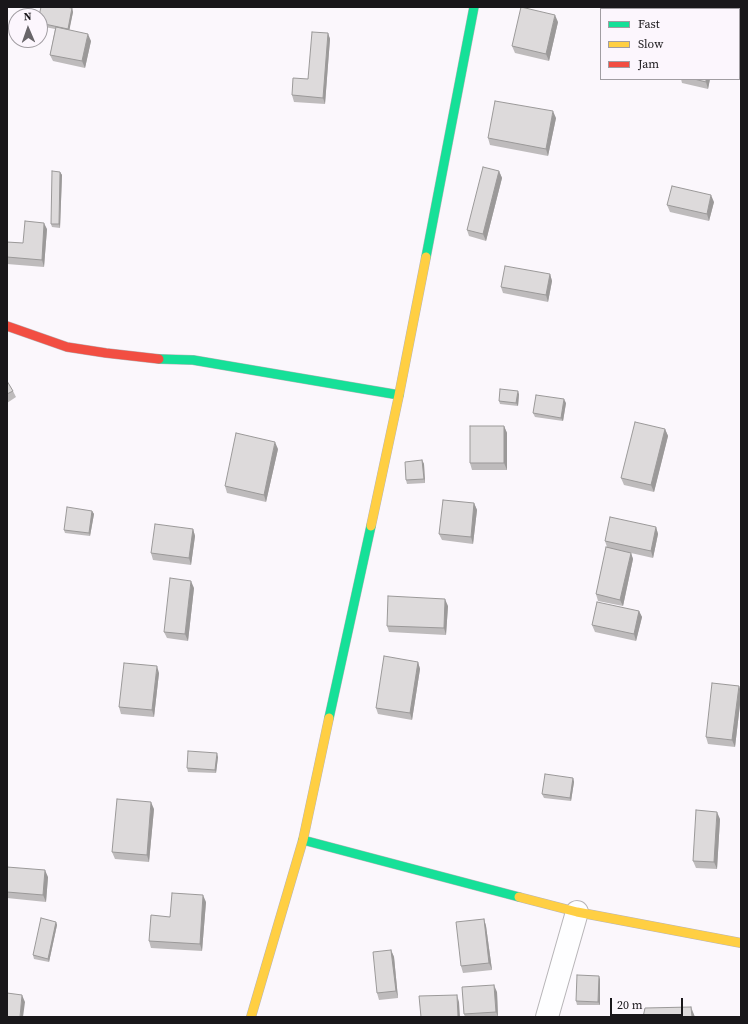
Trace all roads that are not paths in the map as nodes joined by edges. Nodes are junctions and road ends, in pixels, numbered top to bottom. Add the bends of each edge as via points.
1 (474, 7) edge
2 (7, 326) edge
3 (399, 395) junction
4 (303, 840) junction
5 (577, 912) junction
6 (741, 943) edge
7 (251, 1017) edge
8 (547, 1017) edge

1 - 3 street
2 - 3 street via 67,347 173,360 193,360
3 - 4 street
4 - 5 street
4 - 7 street
5 - 6 street
5 - 8 street

